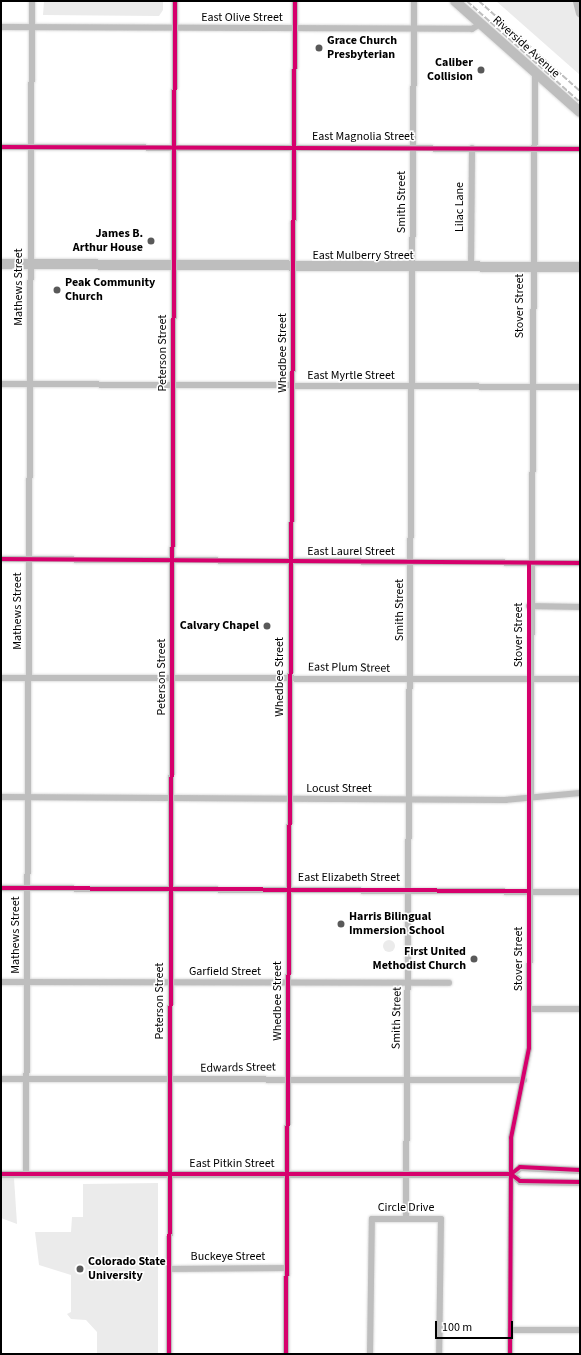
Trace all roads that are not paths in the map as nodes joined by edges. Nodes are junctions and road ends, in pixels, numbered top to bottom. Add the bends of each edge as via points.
1 (32, 1) edge
2 (175, 1) edge
3 (295, 1) edge
4 (414, 1) edge
5 (455, 1) edge
6 (480, 24) junction
7 (1, 27) edge
8 (33, 27) junction
9 (175, 28) junction
10 (295, 29) junction
11 (414, 30) junction
12 (535, 73) junction
13 (580, 112) edge
14 (1, 147) edge
15 (32, 147) junction
16 (174, 147) junction
17 (294, 147) junction
18 (413, 148) junction
19 (472, 148) junction
20 (532, 150) junction
21 (580, 150) edge
22 (1, 264) edge
23 (31, 264) junction
24 (174, 265) junction
25 (294, 266) junction
26 (413, 266) junction
27 (471, 266) junction
28 (531, 267) junction
29 (580, 267) edge
30 (1, 384) edge
31 (30, 385) junction
32 (173, 385) junction
33 (293, 386) junction
34 (412, 386) junction
35 (530, 387) junction
36 (580, 387) edge
37 (1, 559) edge
38 (29, 559) junction
39 (172, 560) junction
40 (292, 561) junction
41 (411, 562) junction
42 (529, 563) junction
43 (580, 563) edge
44 (529, 606) junction
45 (580, 607) edge
46 (1, 678) edge
47 (28, 678) junction
48 (172, 679) junction
49 (290, 679) junction
50 (580, 679) edge
51 (410, 680) junction
52 (528, 680) junction
53 (580, 793) edge
54 (528, 796) junction
55 (1, 797) edge
56 (28, 797) junction
57 (171, 798) junction
58 (290, 798) junction
59 (409, 799) junction
60 (1, 888) edge
61 (27, 888) junction
62 (171, 888) junction
63 (290, 888) junction
64 (409, 888) junction
65 (529, 891) junction
66 (580, 892) edge
67 (1, 982) edge
68 (27, 982) junction
69 (288, 983) junction
70 (409, 983) junction
71 (449, 983) dead end
72 (170, 984) junction
73 (529, 1009) junction
74 (580, 1009) edge
75 (288, 1078) junction
76 (1, 1079) edge
77 (26, 1079) junction
78 (170, 1079) junction
79 (407, 1079) junction
80 (524, 1080) junction
81 (580, 1170) edge
82 (1, 1174) edge
83 (26, 1174) junction
84 (288, 1174) junction
85 (406, 1174) junction
86 (511, 1174) junction
87 (169, 1175) junction
88 (580, 1182) edge
89 (406, 1219) junction
90 (287, 1268) junction
91 (169, 1269) junction
92 (510, 1330) junction
93 (580, 1330) edge
94 (168, 1354) edge
95 (286, 1354) edge
96 (370, 1354) edge
97 (439, 1354) edge
98 (510, 1354) edge

1 - 8 street, Mathews Street
2 - 9 street, Peterson Street
3 - 10 street, Whedbee Street
4 - 11 street, Smith Street
5 - 6 highway, Riverside Avenue
6 - 11 street, East Olive Street via 472,29
6 - 12 highway, Riverside Avenue
7 - 8 street, East Olive Street
8 - 9 street, East Olive Street
8 - 15 street, Mathews Street
9 - 10 street, East Olive Street
9 - 16 street, Peterson Street
10 - 11 street, East Olive Street
10 - 17 street, Whedbee Street
11 - 18 street, Smith Street
12 - 13 highway, Riverside Avenue
12 - 20 street, Stover Street
14 - 15 street, East Magnolia Street
15 - 16 street, East Magnolia Street
15 - 23 street, Mathews Street
16 - 17 street, East Magnolia Street
16 - 24 street, Peterson Street
17 - 18 street, East Magnolia Street
17 - 25 street, Whedbee Street
18 - 19 street, East Magnolia Street
18 - 26 street, Smith Street
19 - 20 street, East Magnolia Street
19 - 27 street, Lilac Lane
20 - 21 street, East Magnolia Street
20 - 28 street, Stover Street
22 - 23 highway, East Mulberry Street
23 - 24 highway, East Mulberry Street
23 - 31 street, Mathews Street
24 - 25 highway, East Mulberry Street
24 - 32 street, Peterson Street
25 - 26 highway, East Mulberry Street
25 - 33 street, Whedbee Street
26 - 27 highway, East Mulberry Street
26 - 34 street, Smith Street
27 - 28 highway, East Mulberry Street
28 - 29 highway, East Mulberry Street
28 - 35 street, Stover Street
30 - 31 street, East Myrtle Street
31 - 32 street, East Myrtle Street
31 - 38 street, Mathews Street
32 - 33 street, East Myrtle Street
32 - 39 street, Peterson Street
33 - 34 street, East Myrtle Street
33 - 40 street, Whedbee Street
34 - 35 street, East Myrtle Street
34 - 41 street, Smith Street
35 - 36 street, East Myrtle Street
35 - 42 street, Stover Street
37 - 38 street, East Laurel Street
38 - 39 street, East Laurel Street
38 - 47 street, Mathews Street
39 - 40 street, East Laurel Street
39 - 48 street, Peterson Street
40 - 41 street, East Laurel Street
40 - 49 street, Whedbee Street
41 - 42 street, East Laurel Street
41 - 51 street, Smith Street
42 - 43 street, East Laurel Street
42 - 44 street, Stover Street
44 - 45 street
44 - 52 street, Stover Street
46 - 47 street, East Plum Street
47 - 48 street, East Plum Street
47 - 56 street, Mathews Street
48 - 49 street, East Plum Street
48 - 57 street, Peterson Street
49 - 51 street, East Plum Street
49 - 58 street, Whedbee Street
50 - 52 street, East Plum Street
51 - 52 street, East Plum Street
51 - 59 street, Smith Street
52 - 54 street, Stover Street
53 - 54 street, Locust Street
54 - 59 street, Locust Street via 505,800
54 - 65 street, Stover Street
55 - 56 street, Locust Street
56 - 57 street, Locust Street
56 - 61 street, Mathews Street
57 - 58 street, Locust Street
57 - 62 street, Peterson Street
58 - 59 street, Locust Street
58 - 63 street, Whedbee Street
59 - 64 street, Smith Street
60 - 61 street, East Elizabeth Street
61 - 62 street, East Elizabeth Street
61 - 68 street, Mathews Street
62 - 63 street, East Elizabeth Street
62 - 72 street, Peterson Street
63 - 64 street, East Elizabeth Street
63 - 69 street, Whedbee Street
64 - 65 street, East Elizabeth Street
64 - 70 street, Smith Street
65 - 66 street, East Elizabeth Street
65 - 73 street, Stover Street
67 - 68 street, Garfield Street
68 - 72 street, Garfield Street
68 - 77 street, Mathews Street
69 - 70 street, Garfield Street
69 - 72 street, Garfield Street
69 - 75 street, Whedbee Street
70 - 71 street, Garfield Street
70 - 79 street, Smith Street
72 - 78 street, Peterson Street
73 - 74 street
73 - 80 street, Stover Street
75 - 78 street, Edwards Street
75 - 79 street, Edwards Street
75 - 84 street, Whedbee Street
76 - 77 street, Edwards Street
77 - 78 street, Edwards Street
77 - 83 street, Mathews Street
78 - 87 street, Peterson Street
79 - 80 street, Edwards Street
79 - 85 street, Smith Street
80 - 86 street, Stover Street via 511,1138
81 - 86 street, East Pitkin Street via 520,1167
82 - 83 street, East Pitkin Street
83 - 87 street, East Pitkin Street
84 - 85 street, East Pitkin Street
84 - 87 street, East Pitkin Street
84 - 90 street, Whedbee Street
85 - 86 street, East Pitkin Street
85 - 89 street, Smith Street
86 - 88 street, East Pitkin Street via 520,1181
86 - 92 street, Stover Street
87 - 91 street, Peterson Street
89 - 96 street, Circle Drive via 372,1219
89 - 97 street, Circle Drive via 441,1219
90 - 91 street, Buckeye Street
90 - 95 street, Whedbee Street
91 - 94 street, Peterson Street
92 - 93 street
92 - 98 street, Stover Street

